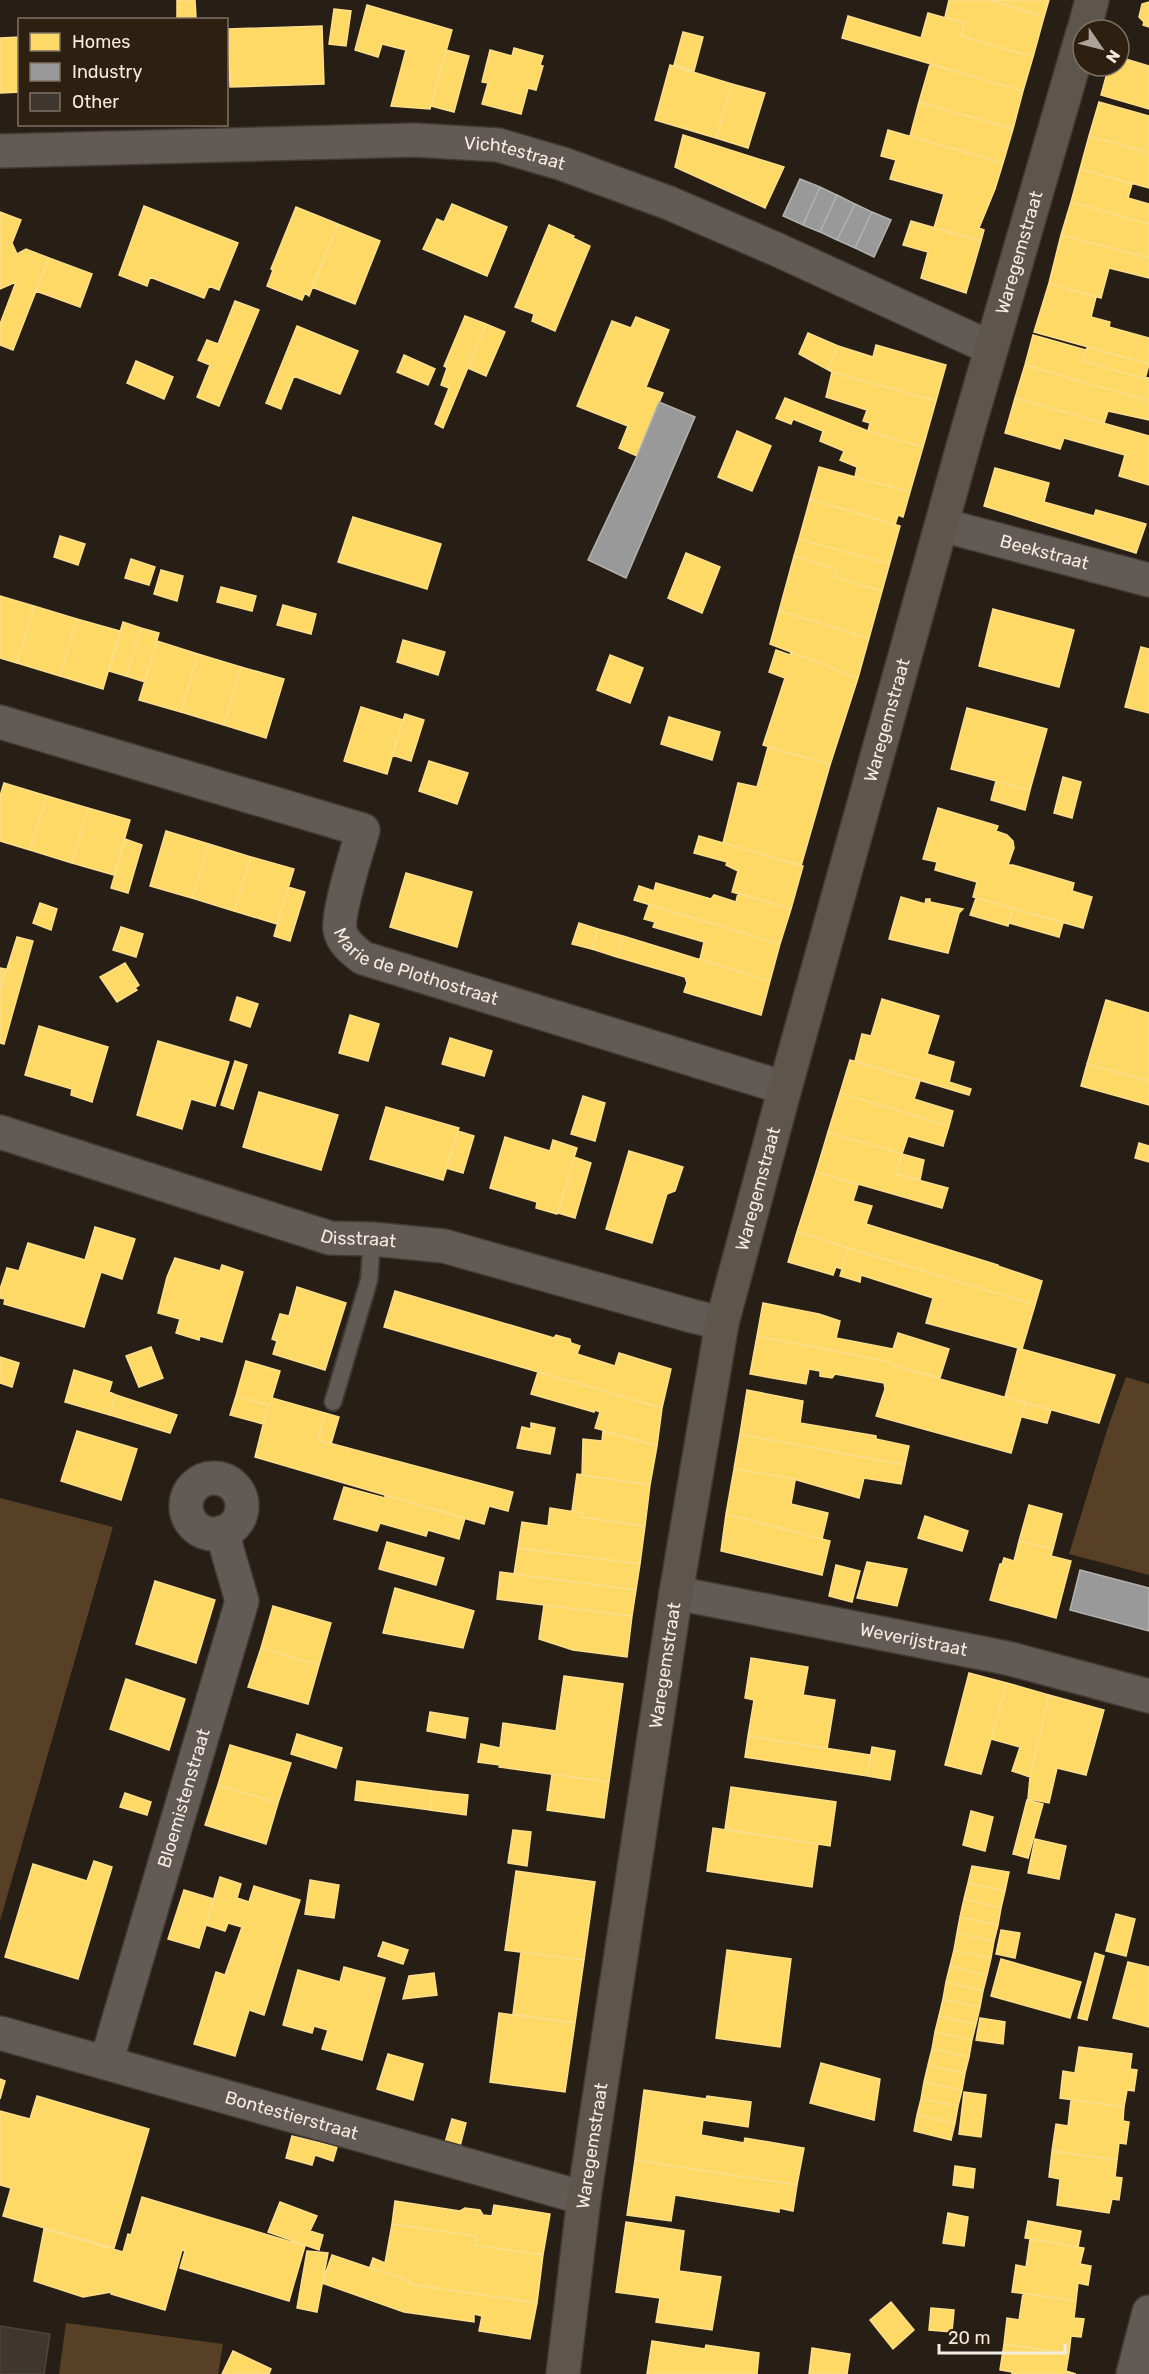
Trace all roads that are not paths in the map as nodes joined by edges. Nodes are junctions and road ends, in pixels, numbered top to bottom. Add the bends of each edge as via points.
1 (1092, 0) edge
2 (1087, 18) edge
3 (1071, 73) edge
4 (0, 151) edge
5 (992, 348) junction
6 (942, 525) junction
7 (1149, 580) edge
8 (0, 722) edge
9 (785, 1088) junction
10 (0, 1132) edge
11 (372, 1239) junction
12 (722, 1323) junction
13 (333, 1402) dead end
14 (222, 1533) dead end
15 (676, 1593) junction
16 (1149, 1696) edge
17 (0, 2033) edge
18 (106, 2063) junction
19 (584, 2198) junction
20 (1149, 2313) edge
21 (563, 2374) edge
22 (1133, 2374) edge

1 - 2 street, Waregemstraat
3 - 5 street, Waregemstraat
4 - 5 street, Vichtestraat via 415,140 498,145 669,203
5 - 6 street, Waregemstraat
6 - 7 street, Beekstraat
6 - 9 street, Waregemstraat
8 - 9 street, Marie de Plothostraat via 363,830 340,930 348,946 363,958
9 - 12 street, Waregemstraat
10 - 11 street, Disstraat via 330,1238
11 - 12 street, Disstraat via 444,1246
11 - 13 lane via 369,1280
12 - 15 street, Waregemstraat
14 - 18 street, Bloemistenstraat via 242,1601
15 - 16 street, Weverijstraat via 1007,1658
15 - 19 street, Waregemstraat
17 - 18 street, Bontestierstraat
18 - 19 street, Bontestierstraat
19 - 21 street, Waregemstraat
20 - 22 street

